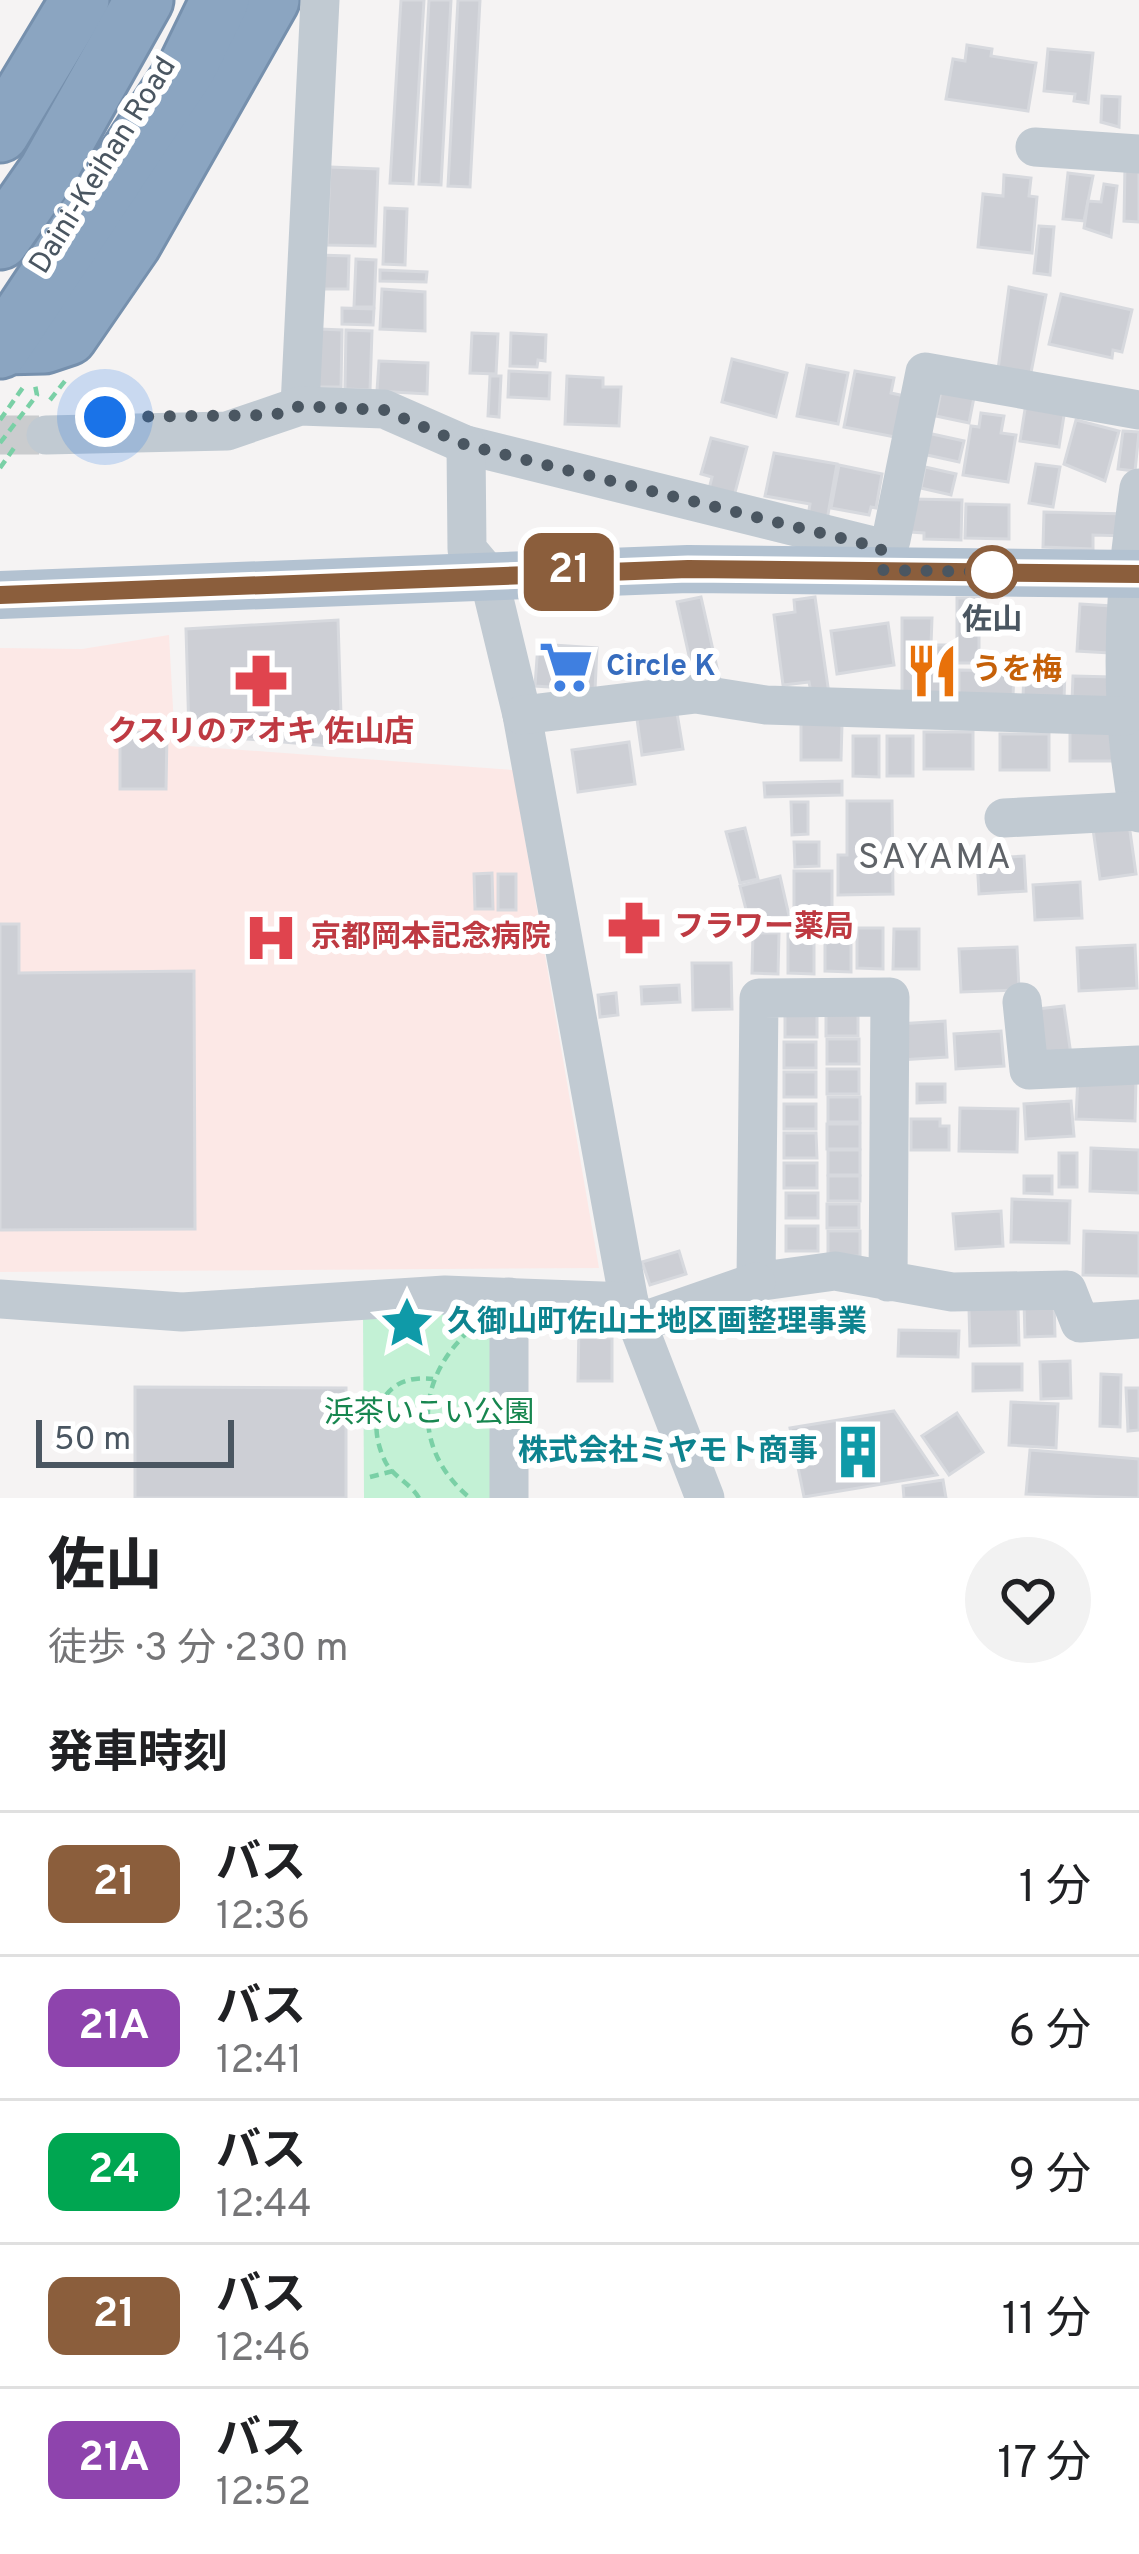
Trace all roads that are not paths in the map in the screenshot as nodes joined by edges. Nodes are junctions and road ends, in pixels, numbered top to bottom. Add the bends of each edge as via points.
1 (51, 0) edge
2 (80, 0) edge
3 (116, 0) edge
4 (145, 0) edge
5 (202, 0) edge
6 (220, 0) edge
7 (270, 0) edge
8 (320, 0) edge
9 (0, 85) edge
10 (0, 134) edge
11 (1035, 148) dead end
12 (1139, 154) edge
13 (1, 213) edge
14 (1, 341) edge
15 (1139, 410) edge
16 (287, 411) junction
17 (55, 426) tunnel mouth
18 (466, 445) junction
19 (1139, 488) edge
20 (882, 559) junction
21 (488, 574) junction
22 (1133, 574) edge
23 (0, 595) edge
24 (1130, 690) edge
25 (522, 715) junction
26 (1139, 812) edge
27 (1004, 818) dead end
28 (1022, 1003) dead end
29 (1139, 1065) edge
30 (756, 1282) junction
31 (888, 1282) junction
32 (0, 1299) edge
33 (496, 1308) junction
34 (632, 1313) junction
35 (1139, 1318) edge
36 (509, 1498) edge
37 (705, 1498) edge

1 - 9 street
2 - 10 highway
3 - 13 highway
4 - 13 highway, Daini-Keihan Road via 48,171
5 - 14 highway, Daini-Keihan Road
6 - 14 highway via 188,66
7 - 14 highway via 132,243 68,336 44,344
8 - 16 street
11 - 12 street
15 - 20 street via 925,372
16 - 17 street via 227,430
16 - 18 street via 384,410
18 - 20 street
18 - 21 street via 467,549
19 - 22 street
20 - 21 main road
20 - 22 main road
21 - 23 main road
21 - 25 street
22 - 24 street
24 - 25 street via 766,705 696,694
24 - 26 street
25 - 34 street
26 - 27 street
28 - 29 street via 1029,1070
30 - 31 street via 835,1271
30 - 31 street via 760,998 890,997
30 - 34 street
31 - 35 street via 952,1292 1067,1290 1080,1323
32 - 33 street via 182,1312 445,1295
33 - 34 street
33 - 36 street
34 - 37 street

